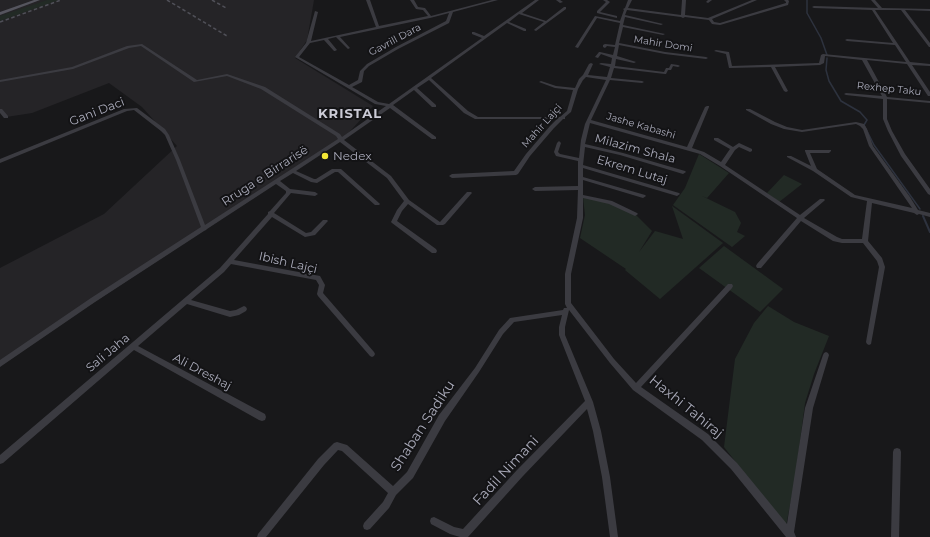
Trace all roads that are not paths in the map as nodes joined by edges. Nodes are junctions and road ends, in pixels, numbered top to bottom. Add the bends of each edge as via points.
1 (38, 0) edge
2 (368, 0) edge
3 (412, 0) edge
4 (496, 0) edge
5 (537, 0) edge
6 (605, 0) edge
7 (630, 0) edge
8 (684, 0) edge
9 (755, 0) edge
10 (786, 0) edge
11 (873, 0) edge
12 (484, 1) edge
13 (814, 7) dead end
14 (565, 8) dead end
15 (625, 9) junction
16 (873, 9) junction
17 (881, 9) junction
18 (903, 10) junction
19 (930, 10) edge
20 (452, 11) junction
21 (316, 12) dead end
22 (519, 13) junction
23 (0, 14) edge
24 (430, 17) junction
25 (683, 17) junction
26 (710, 19) junction
27 (622, 21) junction
28 (507, 22) junction
29 (546, 22) junction
30 (661, 24) dead end
31 (378, 28) junction
32 (525, 30) dead end
33 (536, 30) dead end
34 (473, 33) dead end
35 (663, 34) dead end
36 (338, 37) junction
37 (485, 38) junction
38 (326, 40) junction
39 (847, 40) dead end
40 (308, 43) junction
41 (896, 44) junction
42 (617, 45) junction
43 (930, 46) edge
44 (577, 47) dead end
45 (605, 47) dead end
46 (348, 48) dead end
47 (678, 48) dead end
48 (336, 50) dead end
49 (716, 52) dead end
50 (678, 55) junction
51 (597, 57) dead end
52 (615, 57) junction
53 (706, 58) dead end
54 (864, 59) junction
55 (634, 62) dead end
56 (910, 63) junction
57 (591, 64) dead end
58 (601, 64) dead end
59 (772, 65) junction
60 (930, 65) edge
61 (678, 66) dead end
62 (613, 67) junction
63 (585, 76) junction
64 (429, 78) junction
65 (609, 78) junction
66 (0, 81) edge
67 (541, 82) dead end
68 (642, 82) dead end
69 (349, 87) junction
70 (415, 89) junction
71 (576, 89) junction
72 (786, 91) dead end
73 (846, 94) dead end
74 (930, 94) edge
75 (885, 97) junction
76 (930, 102) edge
77 (377, 104) junction
78 (391, 106) junction
79 (434, 106) dead end
80 (707, 107) dead end
81 (748, 110) dead end
82 (378, 115) junction
83 (563, 118) junction
84 (589, 121) junction
85 (434, 138) dead end
86 (716, 139) dead end
87 (342, 140) junction
88 (559, 143) dead end
89 (583, 145) junction
90 (689, 149) junction
91 (732, 150) junction
92 (750, 150) dead end
93 (829, 151) dead end
94 (789, 157) dead end
95 (0, 161) edge
96 (581, 163) junction
97 (722, 165) junction
98 (815, 170) junction
99 (293, 171) junction
100 (682, 172) dead end
101 (452, 176) dead end
102 (581, 178) junction
103 (277, 182) junction
104 (535, 188) dead end
105 (580, 188) junction
106 (289, 191) junction
107 (469, 193) dead end
108 (930, 193) edge
109 (315, 194) dead end
110 (677, 194) dead end
111 (580, 196) junction
112 (643, 196) dead end
113 (822, 200) dead end
114 (870, 201) junction
115 (408, 202) junction
116 (377, 204) dead end
117 (917, 212) junction
118 (270, 213) junction
119 (635, 214) dead end
120 (930, 215) edge
121 (800, 218) junction
122 (325, 221) dead end
123 (204, 229) junction
124 (865, 241) junction
125 (434, 251) dead end
126 (231, 262) junction
127 (759, 266) dead end
128 (730, 286) dead end
129 (186, 301) junction
130 (568, 304) junction
131 (244, 308) dead end
132 (565, 312) junction
133 (869, 342) dead end
134 (132, 346) junction
135 (372, 354) dead end
136 (826, 355) dead end
137 (0, 364) edge
138 (636, 388) junction
139 (589, 402) junction
140 (262, 416) dead end
141 (897, 452) dead end
142 (0, 460) edge
143 (393, 492) junction
144 (434, 521) dead end
145 (367, 526) dead end
146 (463, 536) edge
147 (791, 536) edge
148 (261, 537) edge
149 (614, 537) edge
150 (895, 537) edge

1 - 23 main road
2 - 31 street, Gavrill Dara
3 - 24 street via 417,8 424,10
4 - 12 street, Gavrill Dara
5 - 22 street, Rruga e Birrarisë
6 - 27 street via 608,2 598,12
7 - 15 street
8 - 25 street
9 - 26 street
10 - 26 street via 788,4 720,24 713,23
11 - 17 street
12 - 20 street, Gavrill Dara
13 - 16 street
14 - 29 street
15 - 25 street
15 - 27 street
16 - 17 street
16 - 41 street
17 - 18 street
18 - 19 street
18 - 43 street
20 - 24 street, Gavrill Dara
20 - 69 street, Gavrill Dara via 448,22 368,65 362,71 362,79
21 - 40 street
22 - 28 street, Rruga e Birrarisë
22 - 29 street
24 - 31 street, Gavrill Dara
25 - 26 street
27 - 30 street
27 - 35 street
27 - 42 street
27 - 44 street via 596,17
28 - 32 street
28 - 37 street, Rruga e Birrarisë
29 - 33 street
31 - 36 street, Gavrill Dara
34 - 37 street
36 - 38 street, Gavrill Dara
36 - 46 street
37 - 64 street, Rruga e Birrarisë
38 - 40 street, Gavrill Dara
38 - 48 street
39 - 41 street
40 - 69 street via 297,57
41 - 56 street
42 - 45 street, Mahir Domi
42 - 50 street, Mahir Domi
42 - 52 street
47 - 50 street
49 - 59 street via 728,53 730,67
50 - 53 street, Mahir Domi
51 - 52 street via 600,53
52 - 55 street
52 - 62 street
54 - 56 street
54 - 59 street via 823,55 820,64
54 - 75 street
56 - 60 street
56 - 74 street
57 - 63 street, Mahir Lajçi
58 - 62 street
59 - 72 street
61 - 62 street via 672,65 665,73
62 - 65 street
63 - 65 street
63 - 71 street, Mahir Lajçi
64 - 70 street, Rruga e Birrarisë
64 - 83 street via 466,112 478,118
65 - 68 street
65 - 84 street
66 - 87 street via 73,68 128,47 142,45 196,81 227,75 263,88
67 - 71 street
69 - 77 street
70 - 78 street, Rruga e Birrarisë
70 - 79 street
71 - 83 street, Mahir Lajçi via 569,111
73 - 75 street, Rexhep Taku
75 - 76 street, Rexhep Taku
75 - 108 street via 885,119 890,131 903,155
77 - 78 street
77 - 82 street
78 - 82 street, Rruga e Birrarisë
78 - 85 street
80 - 90 street, Jashe Kabashi
81 - 117 street via 773,123 802,131 858,124 865,129 871,146
82 - 87 street, Rruga e Birrarisë
83 - 101 street, Mahir Lajçi via 528,155 516,173
84 - 89 street
84 - 90 street, Jashe Kabashi
86 - 91 street
87 - 99 street, Rruga e Birrarisë
87 - 115 street via 389,177
88 - 96 street, Ekrem Lutaj via 556,152 558,155
89 - 96 street
89 - 100 street, Milazim Shala
90 - 97 street, Jashe Kabashi via 702,153
91 - 92 street via 739,145
91 - 97 street
93 - 98 street via 807,150
94 - 98 street
95 - 123 street, Gani Daci via 126,110 135,109 167,135
96 - 102 street
96 - 110 street, Ekrem Lutaj
97 - 121 street, Jashe Kabashi
98 - 114 street via 853,196
99 - 103 street, Rruga e Birrarisë
99 - 116 street via 318,181 334,170 339,170
102 - 105 street
102 - 112 street
103 - 106 street
103 - 123 street, Rruga e Birrarisë
104 - 105 street
105 - 111 street
106 - 109 street
106 - 118 street, Sali Jaha
107 - 115 street via 441,224
111 - 119 street via 610,202
111 - 130 street via 580,218 568,274
113 - 121 street
114 - 117 street
114 - 124 street
115 - 125 street via 394,222
117 - 120 street
118 - 122 street via 305,235 313,234
118 - 126 street, Sali Jaha
121 - 124 street, Jashe Kabashi via 835,239
121 - 127 street
123 - 137 street, Rruga e Birrarisë via 93,300
124 - 133 street via 880,260 882,267
126 - 129 street, Sali Jaha
126 - 135 street, Ibish Lajçi via 318,278 322,284 320,294
128 - 138 street, Haxhi Tahiraj
129 - 131 street via 230,314 237,314
129 - 134 street, Sali Jaha
130 - 132 street
130 - 138 street
132 - 139 street via 562,335
132 - 143 street, Shaban Sadiku via 512,320 442,418 410,475
134 - 140 street, Ali Dreshaj
134 - 142 street, Sali Jaha
136 - 147 street, Haxhi Tahiraj via 809,408
138 - 147 street, Haxhi Tahiraj via 705,437 734,466
139 - 146 street, Fadil Nimani via 520,472
139 - 149 street via 606,477
141 - 150 street
143 - 145 street via 386,505
143 - 148 street, Shaban Sadiku via 344,448 338,446 321,462
144 - 146 street, Fadil Nimani

